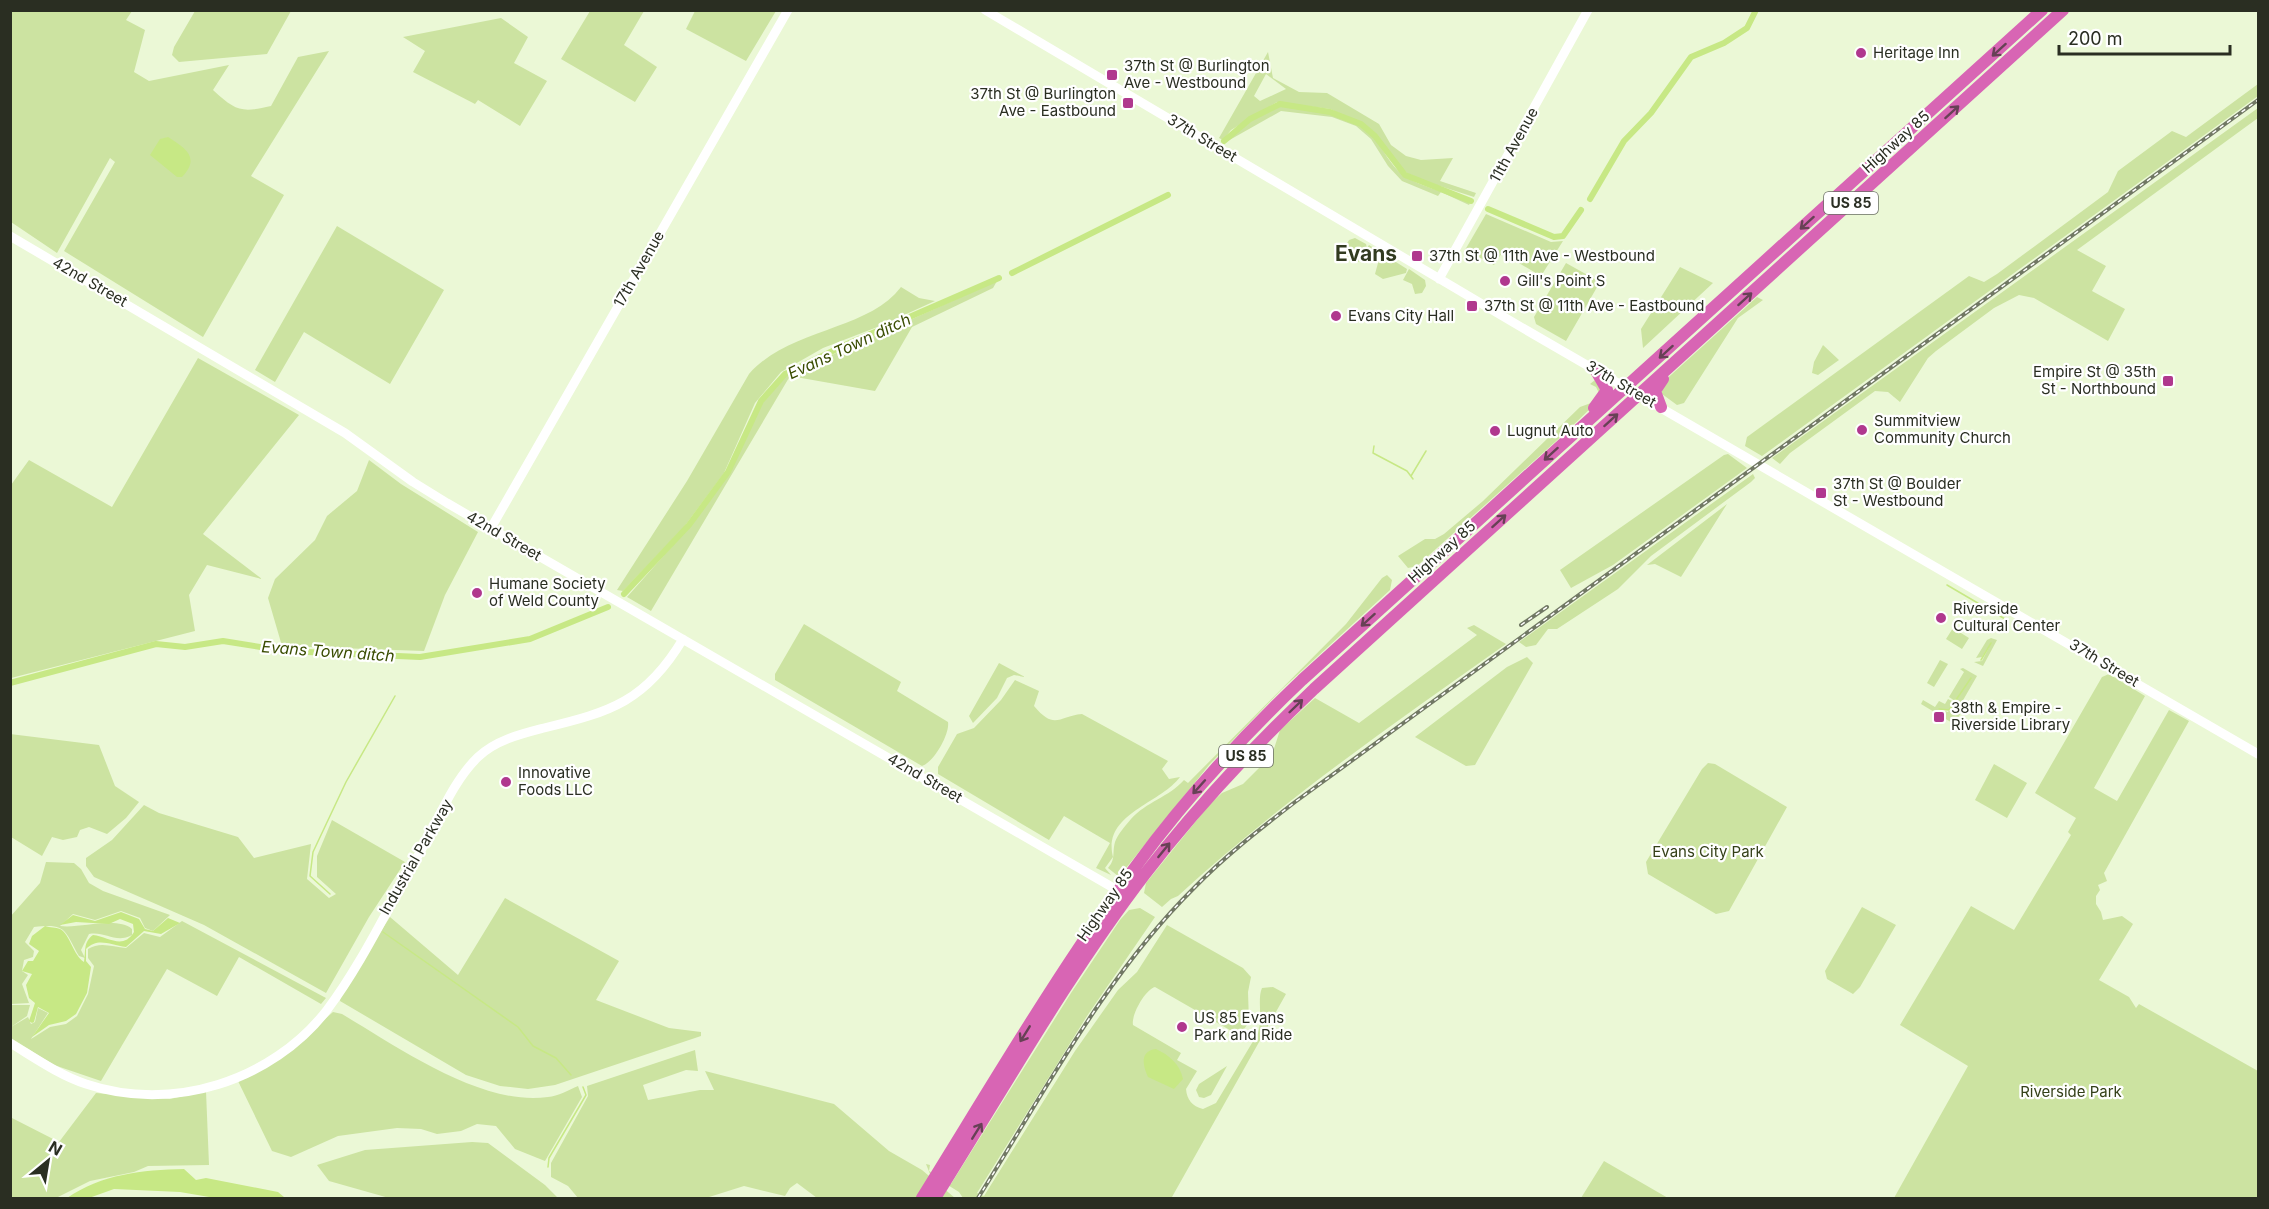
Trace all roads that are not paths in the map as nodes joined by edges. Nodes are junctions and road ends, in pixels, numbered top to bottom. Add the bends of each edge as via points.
1 (788, 10) edge
2 (985, 10) edge
3 (1588, 10) edge
4 (2042, 10) edge
5 (2063, 10) edge
6 (10, 236) edge
7 (1439, 279) junction
8 (1718, 324) junction
9 (1595, 369) junction
10 (1626, 387) junction
11 (1639, 394) junction
12 (1661, 407) junction
13 (1568, 439) junction
14 (491, 528) junction
15 (683, 639) junction
16 (2259, 754) edge
17 (1123, 893) junction
18 (10, 1043) edge
19 (941, 1178) junction
20 (922, 1198) edge
21 (935, 1198) edge

1 - 14 main road, 17th Avenue
2 - 7 main road, 37th Street
3 - 7 main road, 11th Avenue
4 -> 10 highway, Highway 85 / US 85
8 -> 5 highway, Highway 85 / US 85
6 - 14 main road, 42nd Street via 345,433 413,482
7 - 9 main road, 37th Street
8 - 11 highway, Highway 85 / US 85
8 - 12 highway via 1658,383 1656,395
9 - 10 main road, 37th Street
9 - 13 highway via 1607,390 1572,429
10 - 11 main road, 37th Street
10 - 13 highway, Highway 85 / US 85
11 - 12 main road, 37th Street
17 -> 11 highway, Highway 85 / US 85 via 1282,720
12 - 16 main road, 37th Street
13 -> 17 highway, Highway 85 / US 85 via 1283,698 1193,794
14 - 15 main road, 42nd Street
15 - 17 main road, 42nd Street
15 - 18 main road, Industrial Parkway via 661,673 627,700 602,713 519,735 485,751 459,783 361,956 320,1017 286,1050 254,1070 214,1086 166,1094 114,1092 60,1073
17 - 19 highway, Highway 85 / US 85 via 1080,967
19 - 20 highway, Highway 85 / US 85
19 - 21 highway, Highway 85 / US 85

